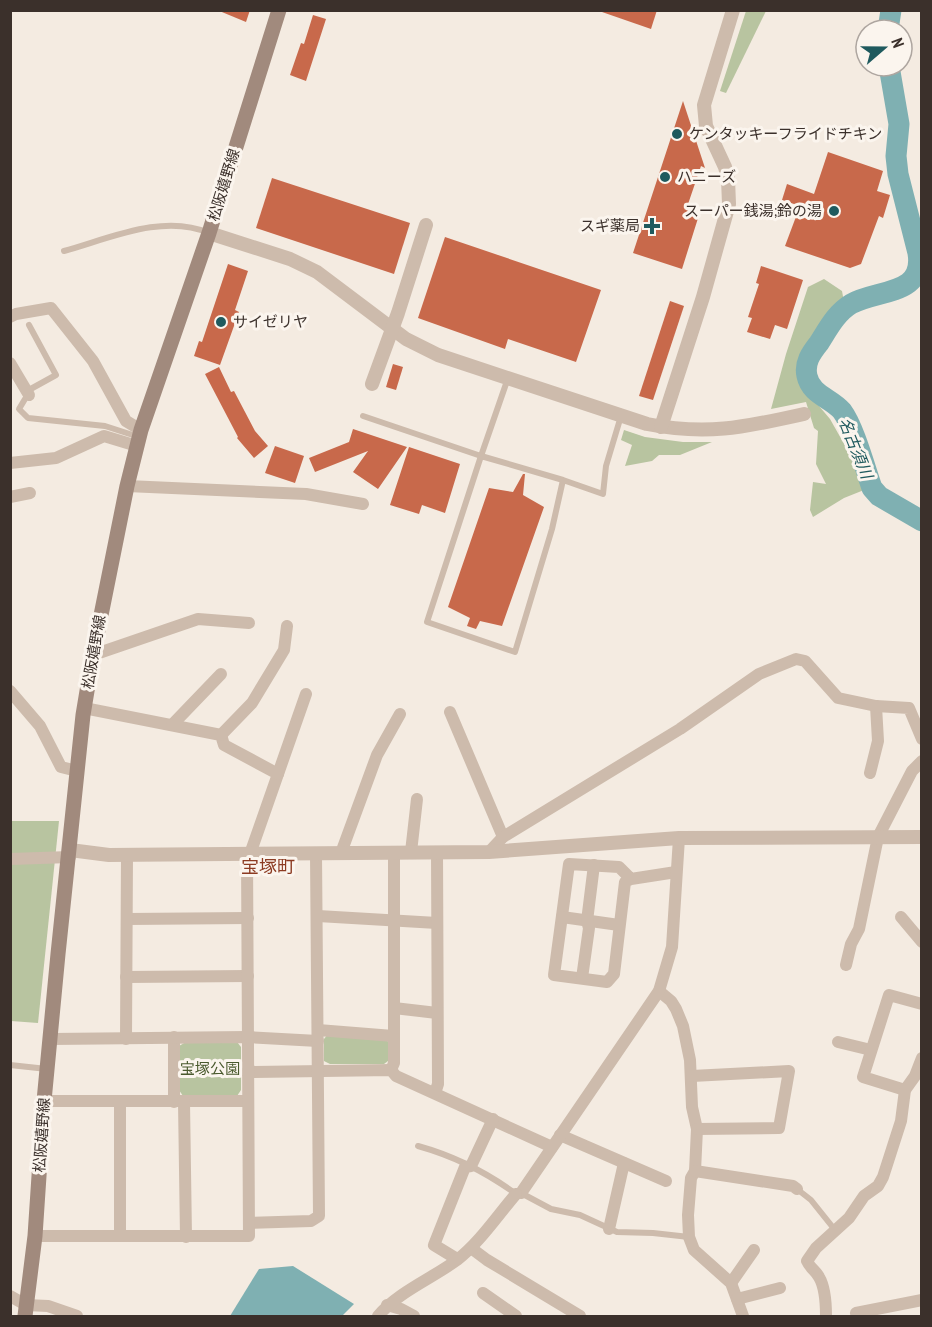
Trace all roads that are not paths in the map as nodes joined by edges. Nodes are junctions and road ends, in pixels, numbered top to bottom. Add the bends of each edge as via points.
1 (279, 10) edge
2 (733, 10) edge
3 (426, 225) dead end
4 (209, 233) junction
5 (64, 251) dead end
6 (10, 317) edge
7 (29, 325) dead end
8 (392, 328) junction
9 (10, 363) edge
10 (508, 377) junction
11 (372, 384) dead end
12 (27, 395) junction
13 (804, 414) dead end
14 (363, 416) dead end
15 (621, 416) junction
16 (661, 427) junction
17 (139, 438) junction
18 (481, 456) junction
19 (10, 463) edge
20 (563, 480) junction
21 (127, 486) junction
22 (30, 493) dead end
23 (10, 497) edge
24 (363, 504) dead end
25 (249, 623) dead end
26 (287, 626) dead end
27 (93, 655) junction
28 (221, 674) dead end
29 (10, 691) edge
30 (306, 694) dead end
31 (876, 706) junction
32 (84, 708) junction
33 (450, 712) dead end
34 (400, 714) dead end
35 (172, 725) junction
36 (221, 735) junction
37 (921, 739) edge
38 (921, 760) edge
39 (77, 771) junction
40 (870, 773) dead end
41 (278, 774) junction
42 (417, 799) dead end
43 (503, 837) junction
44 (878, 837) junction
45 (921, 837) edge
46 (679, 838) junction
47 (394, 852) junction
48 (411, 852) junction
49 (437, 852) junction
50 (489, 852) junction
51 (70, 854) junction
52 (248, 854) junction
53 (316, 854) junction
54 (341, 854) junction
55 (127, 855) junction
56 (10, 859) edge
57 (594, 866) junction
58 (676, 872) junction
59 (631, 879) junction
60 (318, 916) junction
61 (562, 917) junction
62 (901, 917) dead end
63 (248, 918) junction
64 (127, 919) junction
65 (394, 920) junction
66 (587, 921) junction
67 (437, 923) junction
68 (620, 925) junction
69 (921, 942) edge
70 (846, 965) dead end
71 (248, 976) junction
72 (126, 977) junction
73 (582, 978) junction
74 (659, 991) junction
75 (921, 1004) edge
76 (393, 1008) junction
77 (437, 1013) junction
78 (318, 1035) junction
79 (393, 1036) junction
80 (174, 1037) junction
81 (248, 1037) junction
82 (51, 1039) junction
83 (126, 1039) junction
84 (838, 1042) dead end
85 (871, 1050) junction
86 (921, 1058) edge
87 (10, 1065) edge
88 (48, 1069) junction
89 (391, 1070) junction
90 (318, 1071) junction
91 (247, 1072) junction
92 (692, 1076) junction
93 (905, 1090) junction
94 (435, 1093) junction
95 (44, 1101) junction
96 (247, 1101) junction
97 (120, 1102) junction
98 (179, 1102) junction
99 (493, 1119) junction
100 (697, 1130) junction
101 (560, 1134) junction
102 (418, 1146) dead end
103 (552, 1147) junction
104 (624, 1162) junction
105 (471, 1166) junction
106 (695, 1171) junction
107 (666, 1181) dead end
108 (797, 1189) joint
109 (518, 1193) junction
110 (250, 1223) junction
111 (609, 1229) junction
112 (836, 1232) junction
113 (35, 1236) junction
114 (120, 1236) junction
115 (186, 1236) junction
116 (689, 1237) junction
117 (471, 1248) junction
118 (754, 1250) dead end
119 (457, 1259) junction
120 (732, 1283) junction
121 (780, 1288) dead end
122 (483, 1293) dead end
123 (10, 1296) edge
124 (737, 1299) junction
125 (921, 1300) edge
126 (387, 1305) junction
127 (26, 1311) edge
128 (77, 1317) edge
129 (378, 1317) edge
130 (414, 1317) edge
131 (516, 1317) edge
132 (579, 1317) edge
133 (743, 1317) edge
134 (826, 1317) edge
135 (857, 1317) edge

1 - 4 main road, 松阪嬉野線
2 - 16 street via 704,105 706,126 725,167 729,204
3 - 8 street
4 - 5 lane via 196,227 152,226
4 - 8 street via 304,266
4 - 17 main road, 松阪嬉野線
6 - 17 street via 51,308 93,360
7 - 12 lane via 56,375
8 - 10 street via 438,355
8 - 11 street
9 - 12 street
10 - 15 street
10 - 18 lane
12 - 17 lane via 19,409 28,418 105,426
13 - 16 street via 729,430
14 - 18 lane
15 - 16 street
15 - 20 lane via 606,466 603,494
17 - 19 street via 104,436 56,458
17 - 21 main road, 松阪嬉野線
18 - 20 lane
18 - 20 lane via 428,622 515,652
21 - 24 street via 306,495
21 - 27 main road, 松阪嬉野線
22 - 23 street
25 - 27 street via 198,619
26 - 36 street via 284,650 252,703
27 - 32 main road, 松阪嬉野線
28 - 35 street
29 - 39 street via 40,726 62,767
30 - 41 street
31 - 37 street via 909,708
31 - 40 street via 878,741
31 - 43 street via 838,698 805,661 796,659 759,674 680,729
32 - 35 street
32 - 39 main road, 松阪嬉野線
33 - 43 street
34 - 54 street via 376,755
35 - 36 street
36 - 41 street via 224,745
38 - 44 street
39 - 51 main road, 松阪嬉野線
41 - 52 street
42 - 48 street
43 - 50 street
44 - 45 street
44 - 46 street
44 - 70 street via 859,929
46 - 50 street
46 - 58 street
47 - 48 street
47 - 54 street
47 - 65 street
48 - 49 street
49 - 50 street
49 - 67 street
51 - 55 street
51 - 56 street
51 - 82 main road, 松阪嬉野線
52 - 53 street
52 - 55 street
52 - 63 street
53 - 54 street
53 - 60 street
55 - 64 street
57 - 59 street via 619,867
57 - 61 street via 568,864
57 - 66 street
58 - 59 street
58 - 74 street via 672,947
59 - 68 street via 625,882
60 - 65 street
60 - 78 street
61 - 66 street
61 - 73 street via 554,975
62 - 69 street
63 - 64 street
63 - 71 street
64 - 72 street
65 - 67 street
65 - 76 street
66 - 68 street
66 - 73 street
67 - 77 street
68 - 73 street via 614,974 607,982
71 - 72 street
71 - 81 street
72 - 83 street
74 - 92 street via 671,1001 683,1026
74 - 101 street
75 - 85 street via 889,995
76 - 77 street
76 - 79 street
77 - 94 street
78 - 79 street
78 - 81 street
78 - 90 street
79 - 89 street
80 - 81 street
80 - 83 street
80 - 98 street
81 - 91 street
82 - 83 street
82 - 88 main road, 松阪嬉野線
84 - 85 street
85 - 93 street via 863,1077
86 - 93 street
87 - 88 lane
88 - 95 main road, 松阪嬉野線
89 - 90 street
89 - 94 street via 396,1076
90 - 91 street
90 - 110 street via 319,1216 311,1221
91 - 96 street
92 - 100 street
92 - 100 street via 789,1071 779,1128
93 - 112 street via 901,1122 883,1177
94 - 99 street
95 - 97 street
95 - 113 main road, 松阪嬉野線
96 - 98 street
96 - 110 street
97 - 98 street
97 - 114 street
98 - 115 street
99 - 103 street
99 - 105 street
100 - 106 street
101 - 103 street
101 - 104 street
102 - 105 lane
103 - 109 street
104 - 107 street
104 - 111 street
105 - 109 lane
105 - 119 street via 465,1167 434,1245
106 - 108 street via 793,1185
106 - 116 street via 691,1178
108 - 112 lane via 812,1200
109 - 111 lane
109 - 117 street
110 - 115 street via 249,1236
111 - 116 lane
112 - 134 street via 816,1248 807,1262 820,1278
113 - 114 street
113 - 127 main road, 松阪嬉野線
114 - 115 street
116 - 120 street via 694,1250
117 - 119 street
117 - 132 street
118 - 120 street
119 - 126 street
120 - 124 street
121 - 124 street
122 - 131 street
123 - 127 street
124 - 133 street
125 - 135 street via 856,1313
126 - 129 street
126 - 130 street
127 - 128 street via 48,1306

